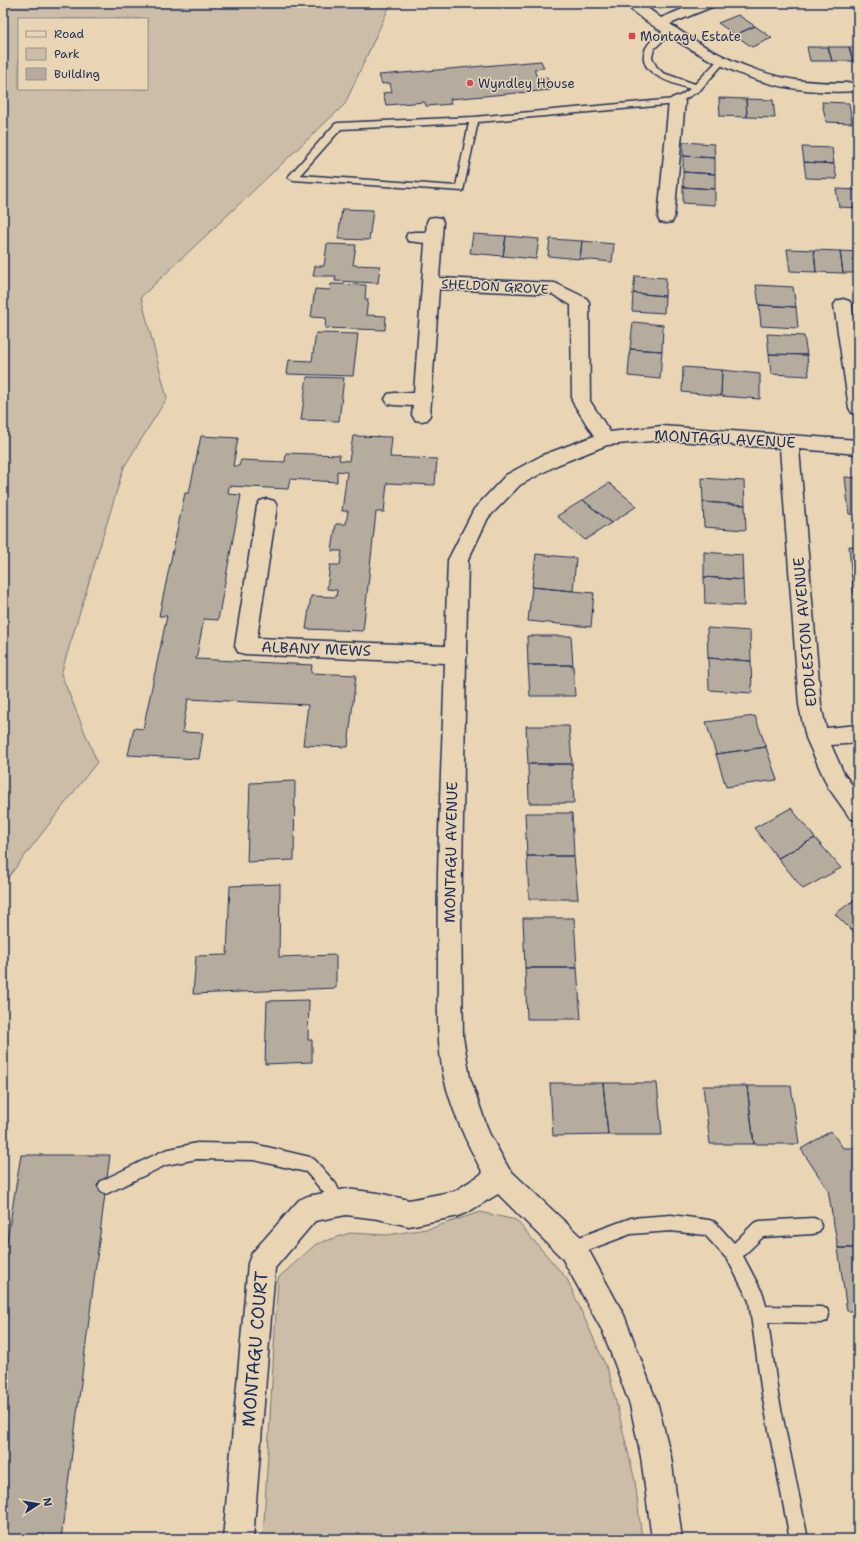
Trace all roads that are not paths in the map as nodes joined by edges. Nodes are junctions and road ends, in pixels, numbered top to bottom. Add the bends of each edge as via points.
1 (632, 3) edge
2 (709, 3) edge
3 (664, 27) junction
4 (721, 62) junction
5 (858, 87) edge
6 (697, 88) junction
7 (677, 101) junction
8 (474, 120) junction
9 (666, 218) dead end
10 (414, 237) dead end
11 (430, 283) junction
12 (843, 305) dead end
13 (394, 399) dead end
14 (858, 408) edge
15 (605, 439) junction
16 (788, 442) junction
17 (858, 447) edge
18 (267, 506) dead end
19 (457, 655) junction
20 (858, 734) edge
21 (817, 738) junction
22 (858, 811) edge
23 (500, 1178) junction
24 (106, 1186) dead end
25 (337, 1204) junction
26 (813, 1226) dead end
27 (572, 1248) junction
28 (734, 1254) junction
29 (759, 1314) junction
30 (821, 1315) dead end
31 (238, 1539) edge
32 (667, 1539) edge
33 (799, 1539) edge

1 - 3 street
2 - 3 street
3 - 4 street
3 - 6 lane via 650,48 648,57 652,67 660,75
4 - 5 street via 788,84
4 - 6 lane
6 - 7 lane
7 - 8 lane
7 - 9 street
8 - 8 lane via 338,126 293,177 460,189
10 - 11 street, SHELDON GROVE via 434,230
11 - 13 street, SHELDON GROVE via 421,408
11 - 15 street, SHELDON GROVE via 555,289 580,302 581,401
12 - 14 street
15 - 16 street, MONTAGU AVENUE via 662,433
15 - 19 street, MONTAGU AVENUE via 550,460 513,480 481,514 458,560
16 - 17 street, MONTAGU AVENUE
16 - 21 street, EDDLESTON AVENUE via 810,705
18 - 19 street, ALBANY MEWS via 244,646
19 - 23 street, MONTAGU AVENUE via 449,922 451,1037 457,1078 469,1115 480,1142
20 - 21 street
21 - 22 street, EDDLESTON AVENUE via 836,780
23 - 25 street, MONTAGU COURT via 459,1203 409,1213 346,1202
23 - 27 street, MONTAGU AVENUE
24 - 25 lane via 165,1158 197,1151 254,1152 310,1165 331,1189
25 - 31 street, MONTAGU COURT via 308,1209 262,1263
26 - 28 lane via 760,1229
27 - 28 lane via 631,1226 671,1223 709,1228
27 - 32 street, MONTAGU AVENUE via 614,1325 644,1405 656,1457
28 - 29 lane via 757,1300
29 - 30 lane
29 - 33 lane via 770,1394

